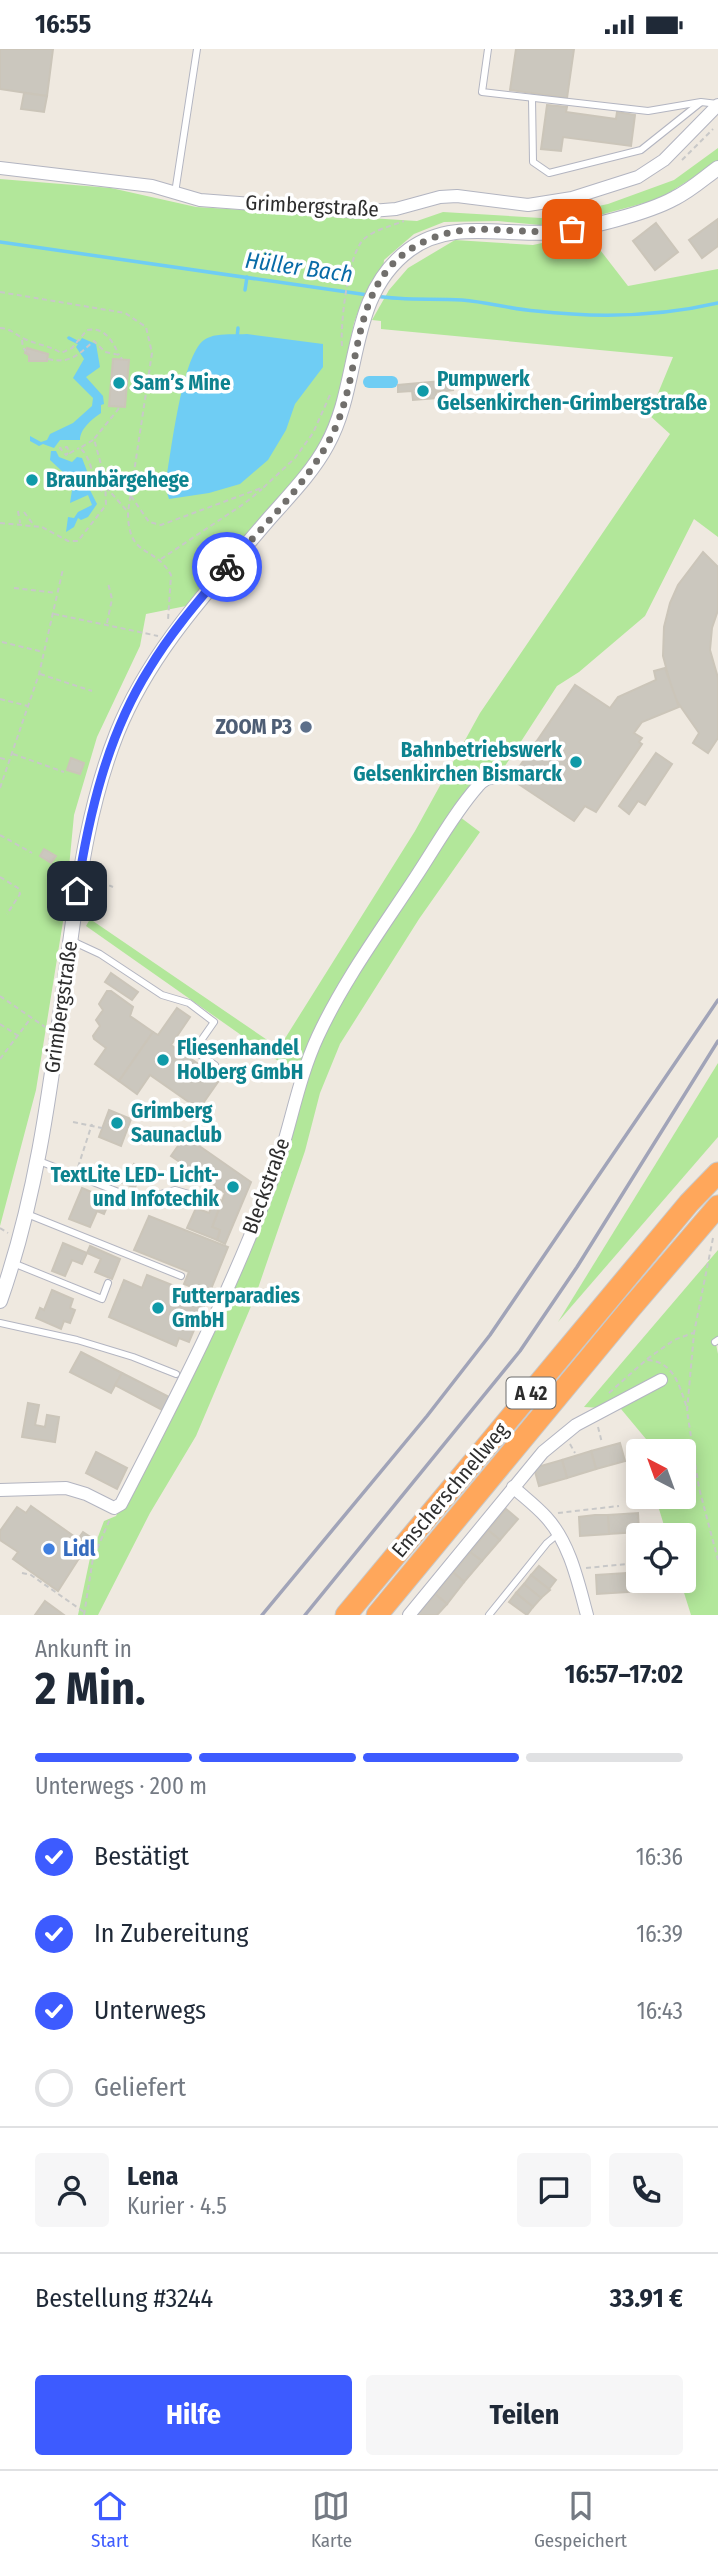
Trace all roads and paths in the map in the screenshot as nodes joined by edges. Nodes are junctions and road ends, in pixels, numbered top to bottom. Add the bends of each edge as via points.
1 (197, 49) edge
2 (488, 49) edge
3 (532, 98) junction
4 (702, 102) junction
5 (718, 105) edge
6 (0, 168) edge
7 (718, 168) edge
8 (175, 193) junction
9 (404, 221) dead end
10 (0, 292) edge
11 (0, 328) edge
12 (23, 339) junction
13 (26, 351) dead end
14 (343, 351) dead end
15 (61, 353) junction
16 (119, 355) junction
17 (48, 359) dead end
18 (122, 359) dead end
19 (65, 361) junction
20 (334, 387) dead end
21 (120, 407) dead end
22 (94, 439) junction
23 (80, 448) junction
24 (68, 453) dead end
25 (100, 459) junction
26 (91, 465) junction
27 (105, 487) junction
28 (264, 487) junction
29 (104, 493) junction
30 (131, 496) junction
31 (18, 511) dead end
32 (24, 512) dead end
33 (128, 512) junction
34 (0, 523) edge
35 (21, 524) junction
36 (35, 526) junction
37 (160, 560) junction
38 (63, 569) dead end
39 (108, 583) dead end
40 (14, 588) dead end
41 (57, 593) junction
42 (169, 601) dead end
43 (52, 613) junction
44 (106, 624) junction
45 (2, 642) edge
46 (165, 645) junction
47 (44, 652) junction
48 (39, 674) junction
49 (92, 691) dead end
50 (0, 699) edge
51 (29, 707) junction
52 (12, 753) junction
53 (0, 758) edge
54 (9, 761) junction
55 (64, 772) dead end
56 (496, 777) dead end
57 (0, 788) edge
58 (0, 835) edge
59 (32, 853) dead end
60 (0, 877) edge
61 (113, 887) dead end
62 (88, 899) dead end
63 (7, 914) dead end
64 (71, 940) junction
65 (0, 996) edge
66 (32, 1018) junction
67 (0, 1024) edge
68 (18, 1035) junction
69 (57, 1035) junction
70 (0, 1059) edge
71 (215, 1065) dead end
72 (73, 1122) dead end
73 (92, 1125) junction
74 (102, 1128) dead end
75 (39, 1161) junction
76 (718, 1173) edge
77 (74, 1176) junction
78 (199, 1197) dead end
79 (718, 1206) edge
80 (27, 1214) junction
81 (709, 1255) dead end
82 (13, 1263) junction
83 (181, 1276) dead end
84 (108, 1283) dead end
85 (0, 1301) edge
86 (0, 1323) edge
87 (694, 1333) junction
88 (646, 1360) dead end
89 (176, 1374) dead end
90 (661, 1380) dead end
91 (595, 1416) junction
92 (603, 1443) dead end
93 (513, 1487) junction
94 (0, 1490) edge
95 (620, 1506) dead end
96 (114, 1508) junction
97 (545, 1517) junction
98 (558, 1534) junction
99 (718, 1560) edge
100 (626, 1564) edge
101 (574, 1570) junction
102 (22, 1573) dead end
103 (84, 1614) edge
104 (346, 1615) edge
105 (377, 1615) edge
106 (409, 1615) edge
107 (489, 1615) edge
108 (587, 1615) edge

1 - 8 lane
2 - 3 lane via 482,92
3 - 4 lane via 649,111
3 - 4 lane via 533,162 549,173 640,150
4 - 5 lane
5 - 8 street, Grimbergstraße via 664,160 638,177 572,198 528,205 440,197 396,209 359,212 200,200
6 - 8 street, Grimbergstraße via 152,186
7 - 46 street, Grimbergstraße via 670,201 572,229 458,231 413,247 374,289 362,319 342,412 320,457
9 - 14 path via 365,238 358,246 351,266
10 - 30 path via 125,313 146,327 152,353
11 - 12 path
12 - 13 path
12 - 15 path
15 - 16 path via 92,329 104,333
15 - 19 path
16 - 18 path
16 - 19 path via 105,352 94,341
17 - 19 path
20 - 28 path via 313,433
21 - 22 path
22 - 23 path
22 - 25 path
23 - 24 path
23 - 26 path
25 - 26 path
25 - 27 path
26 - 29 path via 93,479
27 - 29 path
27 - 33 path
28 - 30 path via 155,525
28 - 37 path
29 - 36 path via 106,505 78,541
30 - 33 path
31 - 35 path
32 - 36 path
33 - 37 path via 134,543
34 - 35 path
35 - 36 path
37 - 42 path via 171,575
38 - 41 path
39 - 44 path via 112,599
40 - 41 path
41 - 43 path
43 - 44 path
43 - 47 path
44 - 46 path via 151,633
45 - 47 path
46 - 64 street, Grimbergstraße via 134,695 102,774 84,851
47 - 48 path
48 - 49 path
48 - 51 path
50 - 51 path
51 - 52 path
52 - 54 path
52 - 55 path
53 - 54 path
54 - 57 path
56 - 96 street, Bleckstraße via 478,786 364,954 331,1011 302,1075 273,1176 234,1273 158,1432 121,1504
58 - 59 path
60 - 63 path via 20,894
61 - 62 path via 104,883
64 - 69 street, Grimbergstraße
64 - 71 lane via 162,995 189,1003 214,1022 200,1042 198,1054
65 - 66 path
66 - 68 path
66 - 69 path
67 - 68 path
68 - 70 path
69 - 75 street, Grimbergstraße
72 - 73 path
73 - 74 path
73 - 77 path
75 - 77 lane
75 - 80 street, Grimbergstraße
76 - 104 highway, Emscherschnellweg / A 42
77 - 78 lane via 139,1200 174,1190
79 - 105 highway, Emscherschnellweg / A 42
80 - 82 street, Grimbergstraße
80 - 83 lane
81 - 87 path
82 - 84 lane via 102,1299
82 - 85 street, Grimbergstraße
86 - 89 lane via 77,1340
87 - 88 path via 674,1340
87 - 99 path via 687,1411 699,1488
90 - 91 street
91 - 92 path
91 - 93 street via 542,1453
93 - 97 street
93 - 106 street
94 - 96 street via 65,1487
95 - 97 path via 567,1510
96 - 103 path via 93,1558
97 - 98 street
98 - 101 street
98 - 107 lane
100 - 101 path
101 - 108 street
102 - 103 path

